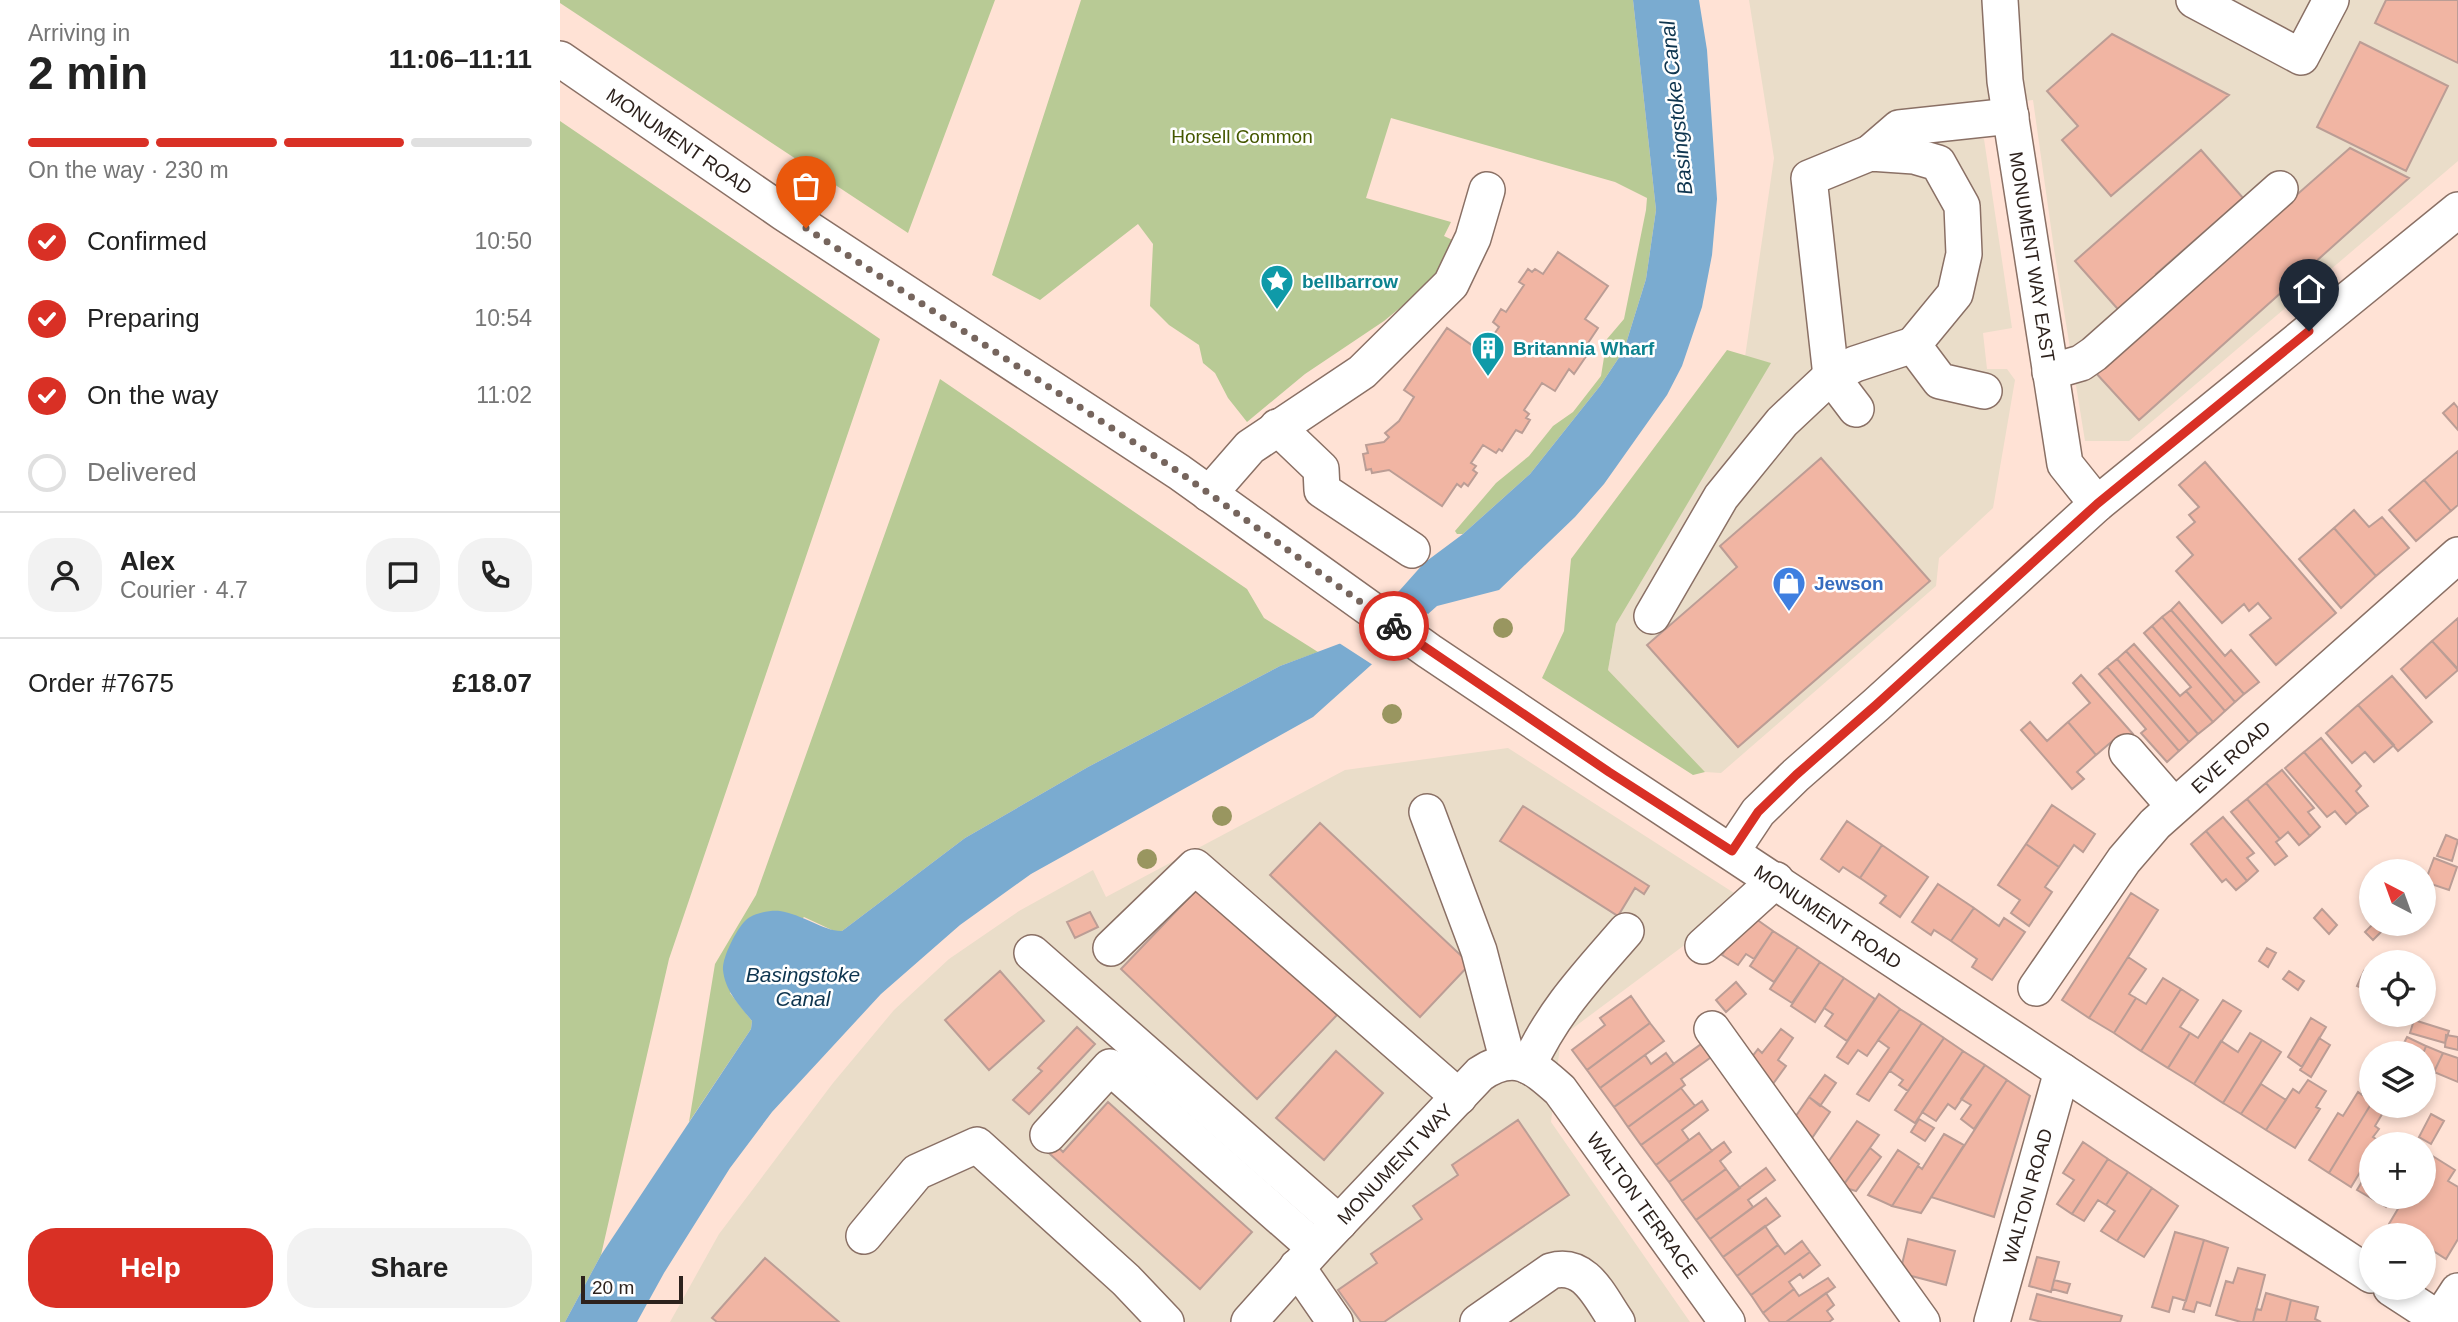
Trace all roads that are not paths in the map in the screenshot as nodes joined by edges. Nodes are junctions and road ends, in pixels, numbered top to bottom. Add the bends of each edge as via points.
1 (2000, 0) edge
2 (2194, 0) edge
3 (2331, 0) edge
4 (560, 60) edge
5 (2011, 116) junction
6 (1870, 153) junction
7 (2280, 189) dead end
8 (1487, 190) dead end
9 (2458, 210) edge
10 (1913, 345) junction
11 (2050, 372) junction
12 (1832, 376) junction
13 (1984, 391) dead end
14 (1856, 409) dead end
15 (1277, 427) junction
16 (1209, 494) junction
17 (2097, 504) junction
18 (1412, 551) dead end
19 (2458, 555) edge
20 (1652, 616) dead end
21 (2127, 752) dead end
22 (2174, 806) junction
23 (1427, 812) dead end
24 (1732, 851) junction
25 (1776, 880) junction
26 (1626, 931) dead end
27 (1703, 946) dead end
28 (1111, 948) dead end
29 (1032, 953) dead end
30 (2036, 988) dead end
31 (1713, 1029) dead end
32 (1518, 1064) junction
33 (2062, 1071) junction
34 (1459, 1097) junction
35 (1048, 1135) dead end
36 (1339, 1223) junction
37 (864, 1237) dead end
38 (1306, 1257) junction
39 (2359, 1267) edge
40 (2458, 1291) edge
41 (2409, 1300) edge
42 (2441, 1321) edge
43 (1166, 1322) edge
44 (1249, 1322) edge
45 (1335, 1322) edge
46 (1478, 1322) edge
47 (1617, 1322) edge
48 (1727, 1322) edge
49 (1922, 1322) edge
50 (1992, 1322) edge

1 - 5 street, MONUMENT WAY EAST
2 - 3 street via 2301,57
4 - 16 street, MONUMENT ROAD
5 - 6 street via 1899,128
5 - 11 street, MONUMENT WAY EAST
6 - 10 street via 1938,163 1962,206 1964,254 1955,294
6 - 12 street via 1810,178
7 - 11 street via 2094,354
8 - 15 street via 1451,284 1363,372
9 - 17 street
10 - 12 street
10 - 13 street via 1940,381
11 - 17 street, MONUMENT WAY EAST via 2065,464
12 - 14 street
12 - 20 street via 1782,422 1721,497
15 - 16 street via 1250,447
15 - 18 street via 1321,469 1322,490
16 - 24 street, MONUMENT ROAD via 1469,677
17 - 24 street via 1999,575 1758,812
19 - 22 street, EVE ROAD
21 - 22 street
22 - 30 street, EVE ROAD via 2124,860
23 - 32 street
24 - 25 street, MONUMENT ROAD
25 - 27 street
25 - 33 street, MONUMENT ROAD
26 - 32 street
28 - 34 street via 1195,867
29 - 36 street
31 - 49 street
32 - 34 street, MONUMENT WAY via 1493,1066
32 - 48 street, WALTON TERRACE via 1535,1068 1560,1090
33 - 39 street, MONUMENT ROAD
33 - 50 street, WALTON ROAD
34 - 36 street, MONUMENT WAY
35 - 38 street via 1110,1067
36 - 38 street, MONUMENT WAY
37 - 43 street via 917,1172 977,1145
38 - 44 street, MONUMENT WAY
38 - 45 street
40 - 42 street
41 - 42 street
46 - 47 street via 1562,1268 1585,1277

